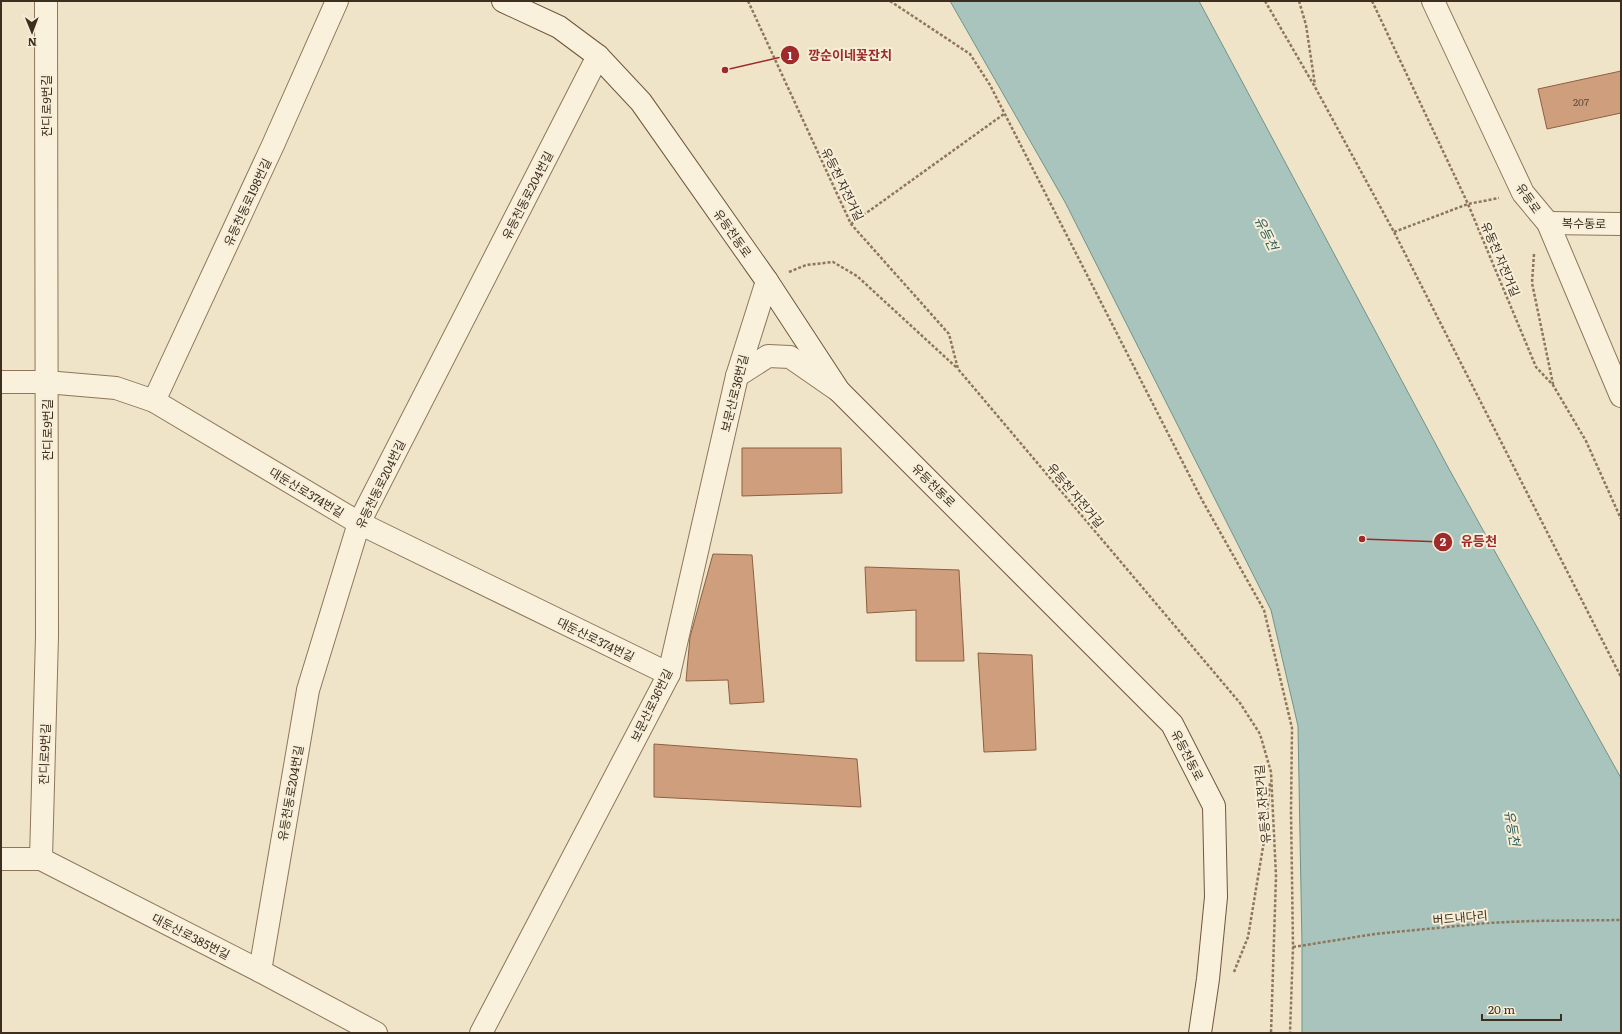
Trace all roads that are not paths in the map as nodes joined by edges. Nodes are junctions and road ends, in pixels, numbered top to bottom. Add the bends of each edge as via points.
1 (46, 1) edge
2 (337, 1) edge
3 (503, 1) edge
4 (1433, 1) edge
5 (598, 56) junction
6 (1548, 223) junction
7 (1621, 224) edge
8 (767, 281) junction
9 (736, 376) junction
10 (1, 382) edge
11 (46, 382) junction
12 (839, 391) junction
13 (1621, 396) edge
14 (154, 401) junction
15 (359, 523) junction
16 (669, 674) junction
17 (1, 859) edge
18 (41, 859) junction
19 (260, 971) junction
20 (376, 1033) edge
21 (481, 1033) edge
22 (1200, 1033) edge

1 - 11 street, 잔디로9번길
2 - 14 street, 유등천동로198번길
3 - 5 street, 유등천동로 via 559,27
4 - 6 street, 유등로 via 1523,193
5 - 8 street, 유등천동로 via 641,102
5 - 15 street, 유등천동로204번길
6 - 7 street, 복수동로
6 - 13 street, 유등로
8 - 9 street, 보문산로36번길
8 - 12 street, 유등천동로
9 - 12 street via 768,356 790,357
9 - 16 street, 보문산로36번길
10 - 11 street, 대둔산로374번길
11 - 14 street, 대둔산로374번길 via 116,388
11 - 18 street, 잔디로9번길 via 47,636
12 - 22 street, 유등천동로 via 1172,724 1214,806 1216,897
14 - 15 street, 대둔산로374번길
15 - 16 street, 대둔산로374번길
15 - 19 street, 유등천동로204번길 via 308,690
16 - 21 street, 보문산로36번길
17 - 18 street, 대둔산로385번길
18 - 19 street, 대둔산로385번길
19 - 20 street, 대둔산로385번길

